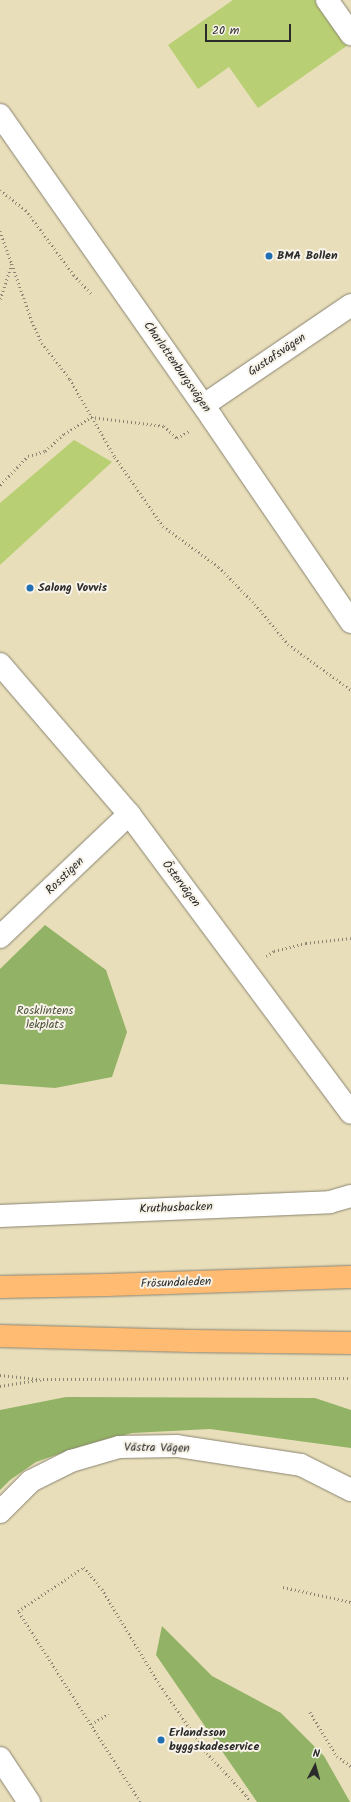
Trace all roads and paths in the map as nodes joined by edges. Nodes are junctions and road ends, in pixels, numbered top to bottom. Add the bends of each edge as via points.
1 (327, 0) edge
2 (351, 34) edge
3 (0, 115) edge
4 (0, 190) edge
5 (0, 231) edge
6 (12, 264) junction
7 (124, 291) junction
8 (0, 301) edge
9 (351, 305) edge
10 (208, 411) junction
11 (91, 417) junction
12 (0, 485) edge
13 (351, 622) edge
14 (0, 664) edge
15 (351, 690) edge
16 (129, 814) junction
17 (0, 937) edge
18 (351, 938) edge
19 (244, 969) junction
20 (351, 1113) edge
21 (351, 1196) edge
22 (0, 1216) edge
23 (351, 1277) edge
24 (0, 1286) edge
25 (0, 1336) edge
26 (351, 1343) edge
27 (0, 1375) edge
28 (351, 1378) edge
29 (43, 1379) junction
30 (0, 1386) edge
31 (351, 1490) edge
32 (0, 1512) edge
33 (283, 1586) dead end
34 (351, 1602) edge
35 (160, 1685) junction
36 (156, 1688) dead end
37 (310, 1712) dead end
38 (108, 1714) dead end
39 (91, 1724) junction
40 (0, 1758) edge
41 (351, 1766) edge
42 (29, 1802) edge
43 (140, 1802) edge
44 (250, 1802) edge

1 - 2 street
3 - 7 street, Charlottenburgsvägen
4 - 7 path via 26,210 87,290 100,300
5 - 6 path
6 - 8 path
6 - 11 path via 42,343 70,379
7 - 10 street, Charlottenburgsvägen
9 - 10 street, Gustafsvägen
10 - 11 path via 177,438 164,426
10 - 13 street, Charlottenburgsvägen
11 - 12 path via 64,434 45,451 28,456
11 - 15 path via 115,457 164,526 218,567 288,644
14 - 16 street, Östervägen
16 - 17 street, Rosstigen
16 - 19 street, Östervägen
18 - 19 path via 306,943 274,951
19 - 20 street, Östervägen
21 - 22 street, Kruthusbacken via 330,1202
23 - 24 main road, Frösundaleden
25 - 26 main road
27 - 29 path
28 - 29 path
29 - 30 path
31 - 32 street, Västra Vägen via 301,1465 177,1446 119,1447 71,1461 31,1481
33 - 34 path
35 - 36 path
35 - 39 path via 102,1589 84,1567 18,1611
35 - 44 path via 207,1753
37 - 41 path via 337,1756
38 - 39 path
39 - 43 path
40 - 42 street

